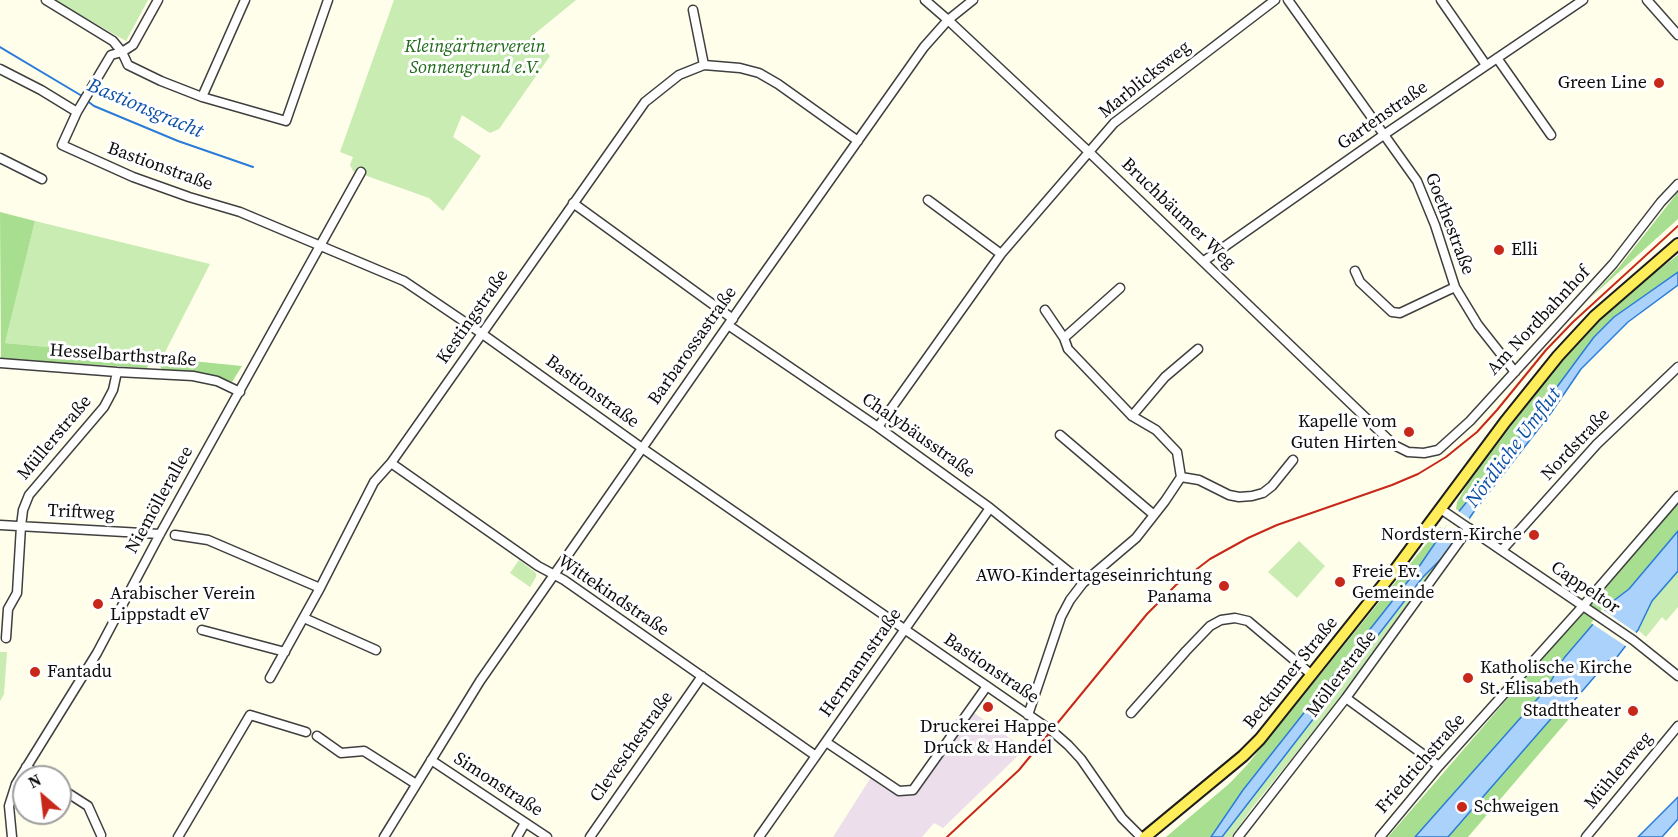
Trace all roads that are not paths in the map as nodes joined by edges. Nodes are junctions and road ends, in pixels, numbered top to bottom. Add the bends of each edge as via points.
1 (46, 0) edge
2 (158, 0) edge
3 (245, 0) edge
4 (328, 0) edge
5 (925, 0) edge
6 (973, 0) edge
7 (1275, 0) edge
8 (1288, 0) edge
9 (1441, 0) edge
10 (1582, 0) edge
11 (1647, 0) edge
12 (693, 10) dead end
13 (948, 20) junction
14 (1678, 35) edge
15 (122, 52) junction
16 (1497, 58) junction
17 (704, 65) junction
18 (1486, 65) junction
19 (0, 69) edge
20 (202, 96) junction
21 (77, 112) junction
22 (1385, 134) junction
23 (1551, 135) dead end
24 (858, 141) junction
25 (1089, 152) junction
26 (0, 158) edge
27 (361, 172) dead end
28 (42, 178) dead end
29 (1678, 184) edge
30 (928, 200) dead end
31 (573, 203) junction
32 (1678, 246) edge
33 (320, 247) junction
34 (1000, 254) junction
35 (1204, 261) junction
36 (1355, 271) dead end
37 (1455, 287) junction
38 (1120, 288) dead end
39 (1045, 310) dead end
40 (731, 322) junction
41 (481, 333) junction
42 (1064, 338) junction
43 (1198, 349) dead end
44 (0, 363) edge
45 (1678, 367) edge
46 (117, 372) junction
47 (1515, 372) junction
48 (240, 392) junction
49 (1132, 416) junction
50 (878, 427) junction
51 (1060, 435) dead end
52 (642, 448) junction
53 (1408, 452) joint
54 (1293, 459) dead end
55 (391, 463) junction
56 (1180, 477) junction
57 (1678, 496) edge
58 (990, 508) junction
59 (1442, 510) junction
60 (1154, 515) junction
61 (0, 525) edge
62 (21, 526) junction
63 (1467, 527) junction
64 (160, 534) junction
65 (175, 535) dead end
66 (1502, 550) junction
67 (554, 574) junction
68 (1083, 583) junction
69 (320, 588) junction
70 (1583, 606) junction
71 (304, 618) junction
72 (202, 630) dead end
73 (904, 630) junction
74 (6, 638) dead end
75 (376, 650) dead end
76 (285, 652) junction
77 (1312, 675) junction
78 (702, 676) junction
79 (1678, 676) edge
80 (270, 678) dead end
81 (987, 686) junction
82 (1346, 698) junction
83 (1131, 713) dead end
84 (1029, 714) junction
85 (1678, 726) edge
86 (306, 732) dead end
87 (317, 736) dead end
88 (825, 742) junction
89 (816, 756) junction
90 (431, 760) junction
91 (27, 765) edge
92 (1439, 766) junction
93 (416, 784) junction
94 (72, 796) edge
95 (12, 797) edge
96 (525, 823) junction
97 (101, 835) dead end
98 (12, 837) edge
99 (178, 837) edge
100 (384, 837) edge
101 (517, 837) edge
102 (547, 837) edge
103 (590, 837) edge
104 (759, 837) edge
105 (1140, 837) edge
106 (1145, 837) edge
107 (1238, 837) edge
108 (1380, 837) edge
109 (1586, 837) edge

1 - 15 street via 113,41
2 - 15 street via 133,45
3 - 20 street
4 - 20 street via 286,121
5 - 13 street, Bruchbäumer Weg
6 - 13 street, Barbarossastraße
7 - 25 street, Marblicksweg via 1114,123
8 - 22 street, Goethestraße
9 - 18 street
10 - 16 street, Gartenstraße
11 - 14 street
12 - 17 street
13 - 24 street, Barbarossastraße via 924,47
13 - 25 street, Bruchbäumer Weg
15 - 20 street via 128,65
15 - 21 street via 111,55
16 - 18 street, Gartenstraße
16 - 23 street
17 - 24 street, Kestingstraße via 759,73
17 - 31 street, Kestingstraße via 680,75 645,102
18 - 22 street, Gartenstraße
19 - 21 street
21 - 33 street, Bastionstraße via 62,145 133,177 240,212
22 - 35 street, Gartenstraße
22 - 37 street, Goethestraße via 1417,181
24 - 40 street, Barbarossastraße
25 - 34 street, Marblicksweg
25 - 35 street, Bruchbäumer Weg
26 - 28 street
27 - 33 street, Niemöllerallee
29 - 47 street, Am Nordbahnhof via 1614,264
30 - 34 street
31 - 40 street, Chalybäusstraße
31 - 41 street, Kestingstraße
32 - 59 main road, Beckumer Straße via 1595,316 1558,356
33 - 41 street, Bastionstraße via 404,282
33 - 48 street, Niemöllerallee
34 - 50 street, Marblicksweg
35 - 53 street, Bruchbäumer Weg via 1394,445
36 - 37 street via 1359,282 1392,312 1400,313
37 - 47 street, Goethestraße via 1478,325
38 - 42 street
39 - 42 street
40 - 50 street, Chalybäusstraße
40 - 52 street, Barbarossastraße
41 - 52 street, Bastionstraße
41 - 55 street, Kestingstraße
42 - 49 street via 1068,349
43 - 49 street via 1165,377
44 - 46 street, Hesselbarthstraße
45 - 66 street, Nordstraße via 1597,444
46 - 48 street, Hesselbarthstraße via 193,375
46 - 62 street, Müllerstraße via 104,407 29,495
47 - 53 street, Am Nordbahnhof via 1438,450
48 - 64 street, Niemöllerallee
49 - 56 street via 1156,430 1177,452
50 - 58 street, Chalybäusstraße
51 - 60 street
52 - 67 street, Barbarossastraße
52 - 73 street, Bastionstraße
54 - 56 street via 1272,486 1251,496 1229,495 1199,480
55 - 67 street, Wittekindstraße
55 - 69 street, Kestingstraße via 374,482
56 - 60 street
57 - 70 street, Friedrichstraße
58 - 68 street, Chalybäusstraße
58 - 73 street, Hermannstraße
59 - 63 street, Cappeltor
59 - 77 main road, Beckumer Straße
60 - 68 street via 1136,538
61 - 62 street, Triftweg
62 - 64 street, Triftweg
62 - 74 street, Müllerstraße via 17,593 8,609
63 - 66 street, Cappeltor
63 - 82 street, Möllerstraße
64 - 91 street, Niemöllerallee via 97,653
65 - 69 street via 208,540
66 - 70 street, Cappeltor
67 - 78 street, Wittekindstraße
67 - 90 street, Barbarossastraße
68 - 84 street via 1061,617
69 - 71 street, Kestingstraße
70 - 79 street, Cappeltor
70 - 92 street, Friedrichstraße
71 - 75 street
71 - 76 street, Kestingstraße
72 - 76 street
73 - 81 street, Bastionstraße
73 - 88 street, Hermannstraße
76 - 80 street, Kestingstraße
77 - 83 street via 1248,621 1221,620 1185,651
77 - 106 main road, Beckumer Straße via 1243,756
78 - 89 street, Wittekindstraße
78 - 103 street, Cleveschestraße
81 - 84 street, Bastionstraße
81 - 88 street via 913,790 899,791
82 - 92 street
82 - 107 street, Möllerstraße
84 - 105 street, Bastionstraße via 1081,759
85 - 109 street, Mühlenweg
86 - 99 street via 250,716
87 - 93 street via 341,753 364,751
88 - 89 street, Hermannstraße
89 - 104 street, Hermannstraße
90 - 93 street, Barbarossastraße
90 - 96 street, Simonstraße
92 - 108 street, Friedrichstraße
93 - 100 street, Barbarossastraße
94 - 97 street via 88,806
95 - 98 street, Niemöllerallee
96 - 101 street
96 - 102 street, Simonstraße

